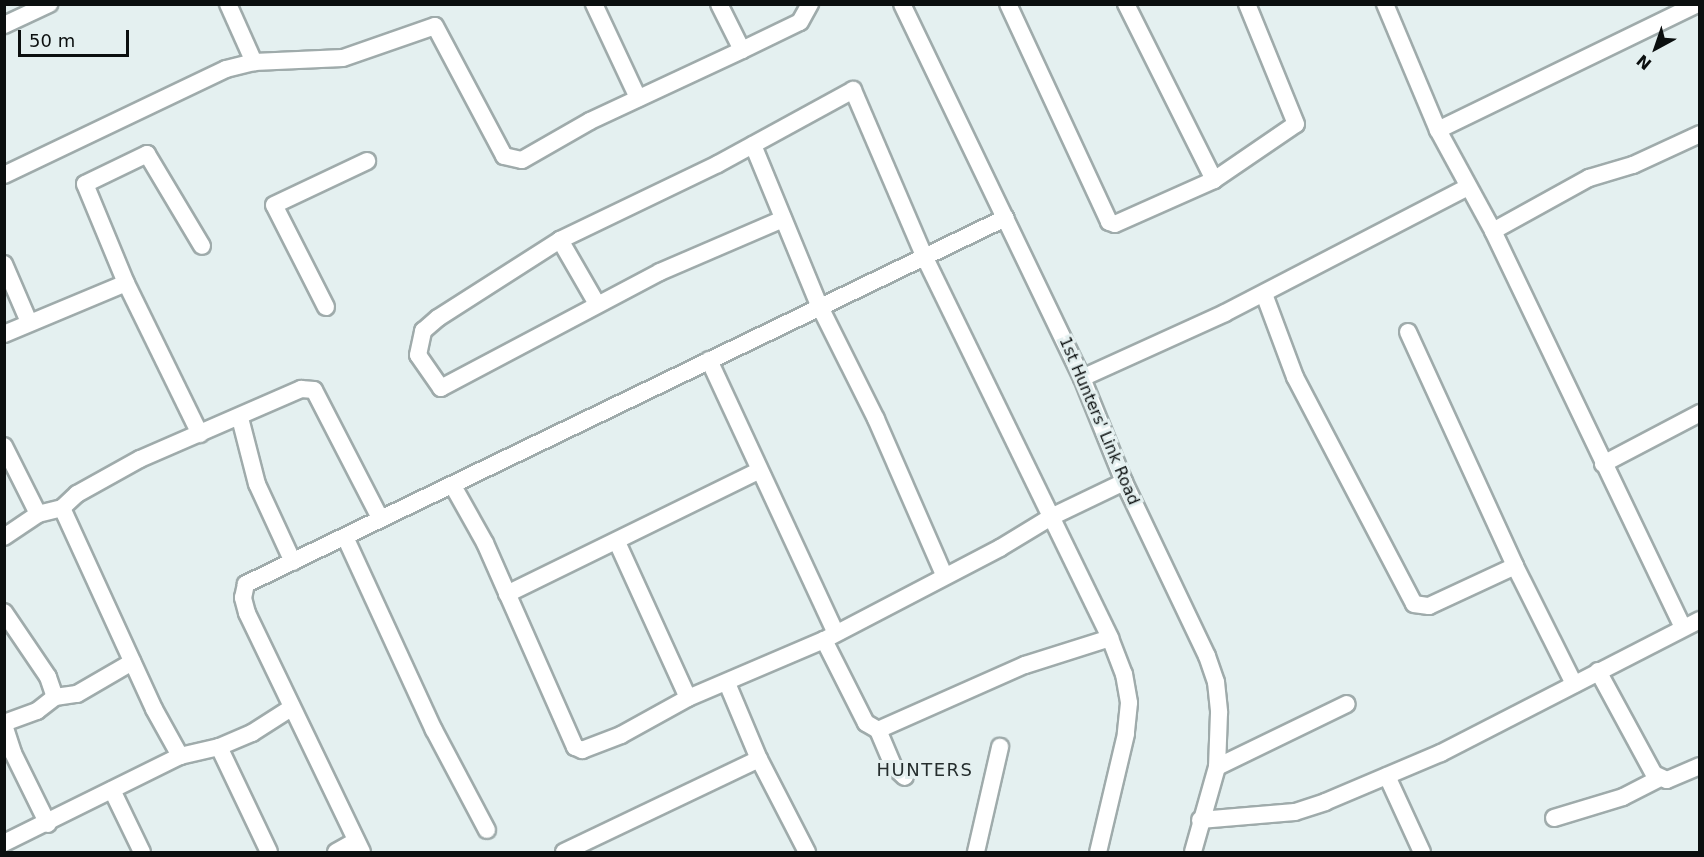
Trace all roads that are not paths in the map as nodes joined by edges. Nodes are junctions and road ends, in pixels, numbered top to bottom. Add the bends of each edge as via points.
1 (49, 4) edge
2 (228, 4) edge
3 (594, 4) edge
4 (719, 4) edge
5 (810, 4) edge
6 (902, 4) edge
7 (1008, 4) edge
8 (1126, 4) edge
9 (1385, 4) edge
10 (1698, 4) edge
11 (1251, 5) edge
12 (4, 25) edge
13 (742, 50) junction
14 (254, 62) junction
15 (638, 98) junction
16 (1438, 130) junction
17 (1700, 135) edge
18 (753, 146) junction
19 (367, 161) dead end
20 (4, 175) edge
21 (1214, 180) junction
22 (1468, 188) junction
23 (1005, 218) junction
24 (783, 219) junction
25 (1493, 231) junction
26 (560, 240) junction
27 (202, 246) dead end
28 (924, 256) junction
29 (4, 264) edge
30 (126, 283) junction
31 (1264, 294) junction
32 (597, 304) junction
33 (819, 305) junction
34 (326, 307) dead end
35 (29, 322) junction
36 (1408, 332) dead end
37 (4, 334) edge
38 (709, 360) junction
39 (1083, 378) junction
40 (1700, 413) edge
41 (240, 418) junction
42 (200, 434) junction
43 (4, 446) edge
44 (1603, 464) junction
45 (758, 471) junction
46 (1124, 482) junction
47 (453, 486) junction
48 (62, 508) junction
49 (38, 514) junction
50 (1050, 517) junction
51 (380, 518) junction
52 (4, 537) edge
53 (346, 539) junction
54 (617, 542) junction
55 (293, 562) junction
56 (1515, 566) junction
57 (944, 575) junction
58 (507, 594) junction
59 (4, 612) edge
60 (1700, 620) edge
61 (1683, 627) junction
62 (830, 636) junction
63 (1110, 638) junction
64 (132, 662) junction
65 (1598, 671) junction
66 (727, 683) junction
67 (1574, 684) junction
68 (55, 697) junction
69 (688, 698) junction
70 (1347, 704) dead end
71 (291, 708) junction
72 (4, 724) edge
73 (878, 730) junction
74 (219, 747) junction
75 (1000, 747) dead end
76 (180, 756) junction
77 (759, 759) junction
78 (1700, 766) edge
79 (1217, 767) junction
80 (1387, 776) junction
81 (904, 777) dead end
82 (1660, 778) junction
83 (112, 790) junction
84 (1554, 818) dead end
85 (1200, 820) junction
86 (48, 824) junction
87 (487, 830) dead end
88 (10, 846) edge
89 (359, 847) edge
90 (142, 852) edge
91 (269, 852) edge
92 (336, 852) edge
93 (564, 852) edge
94 (807, 852) edge
95 (976, 852) edge
96 (1098, 852) edge
97 (1193, 852) edge
98 (1422, 852) edge

1 - 12 street
2 - 14 street
3 - 15 street
4 - 13 street
5 - 13 street via 800,22
6 - 23 street, 1st Hunters' Link Road
7 - 21 street via 1109,222 1114,224
8 - 21 street
9 - 16 street
10 - 16 street
11 - 21 street via 1297,122
13 - 15 street
14 - 15 street via 343,58 435,26 504,156 513,161 522,160
14 - 20 street via 226,69
16 - 22 street
17 - 25 street via 1642,161 1589,178
18 - 24 street
18 - 26 street
18 - 28 street via 854,90
19 - 34 street via 274,205
22 - 25 street
22 - 31 street
23 - 28 street
23 - 39 street, 1st Hunters' Link Road
24 - 32 street
24 - 33 street
25 - 44 street
26 - 32 street
26 - 32 street via 438,318 423,331 418,355 441,388
27 - 30 street via 147,154 85,184
28 - 33 street
28 - 50 street
29 - 35 street
30 - 35 street
30 - 42 street
31 - 39 street
31 - 56 street via 1295,377 1414,604 1429,606
33 - 38 street
33 - 57 street via 876,419
35 - 37 street
36 - 56 street
38 - 45 street
38 - 47 street
39 - 46 street, 1st Hunters' Link Road
40 - 44 street
41 - 42 street
41 - 51 street via 301,388 314,390
41 - 55 street via 257,484
42 - 48 street via 140,459 77,494
43 - 49 street
44 - 61 street
45 - 54 street
45 - 62 street
46 - 50 street
46 - 79 street, 1st Hunters' Link Road via 1216,682
47 - 51 street
47 - 58 street via 485,543
48 - 49 street
48 - 64 street
49 - 52 street
50 - 57 street via 1000,548
50 - 63 street
51 - 53 street
53 - 55 street
53 - 87 street via 434,730
54 - 58 street
54 - 69 street
55 - 71 street via 246,585 243,598
56 - 67 street
57 - 62 street
58 - 69 street via 575,747 582,750 621,735
59 - 68 street via 48,677
60 - 61 street
61 - 65 street via 1650,649
62 - 66 street
62 - 73 street via 866,723
63 - 73 street via 1025,665
63 - 96 street via 1124,674 1128,703 1126,734
64 - 68 street via 77,694
64 - 76 street
65 - 67 street
65 - 82 street
66 - 69 street
66 - 77 street
67 - 80 street via 1441,753
68 - 72 street via 37,711
70 - 79 street
71 - 74 street
71 - 89 street
72 - 86 street via 13,753
73 - 81 street via 893,766
74 - 76 street
74 - 91 street
75 - 95 street
76 - 83 street
77 - 93 street
77 - 94 street
78 - 82 street via 1667,780
79 - 85 street, 1st Hunters' Link Road
80 - 85 street via 1295,812
80 - 98 street
82 - 84 street via 1623,797
83 - 86 street
83 - 90 street
85 - 97 street, 1st Hunters' Link Road
86 - 88 street
89 - 92 street

